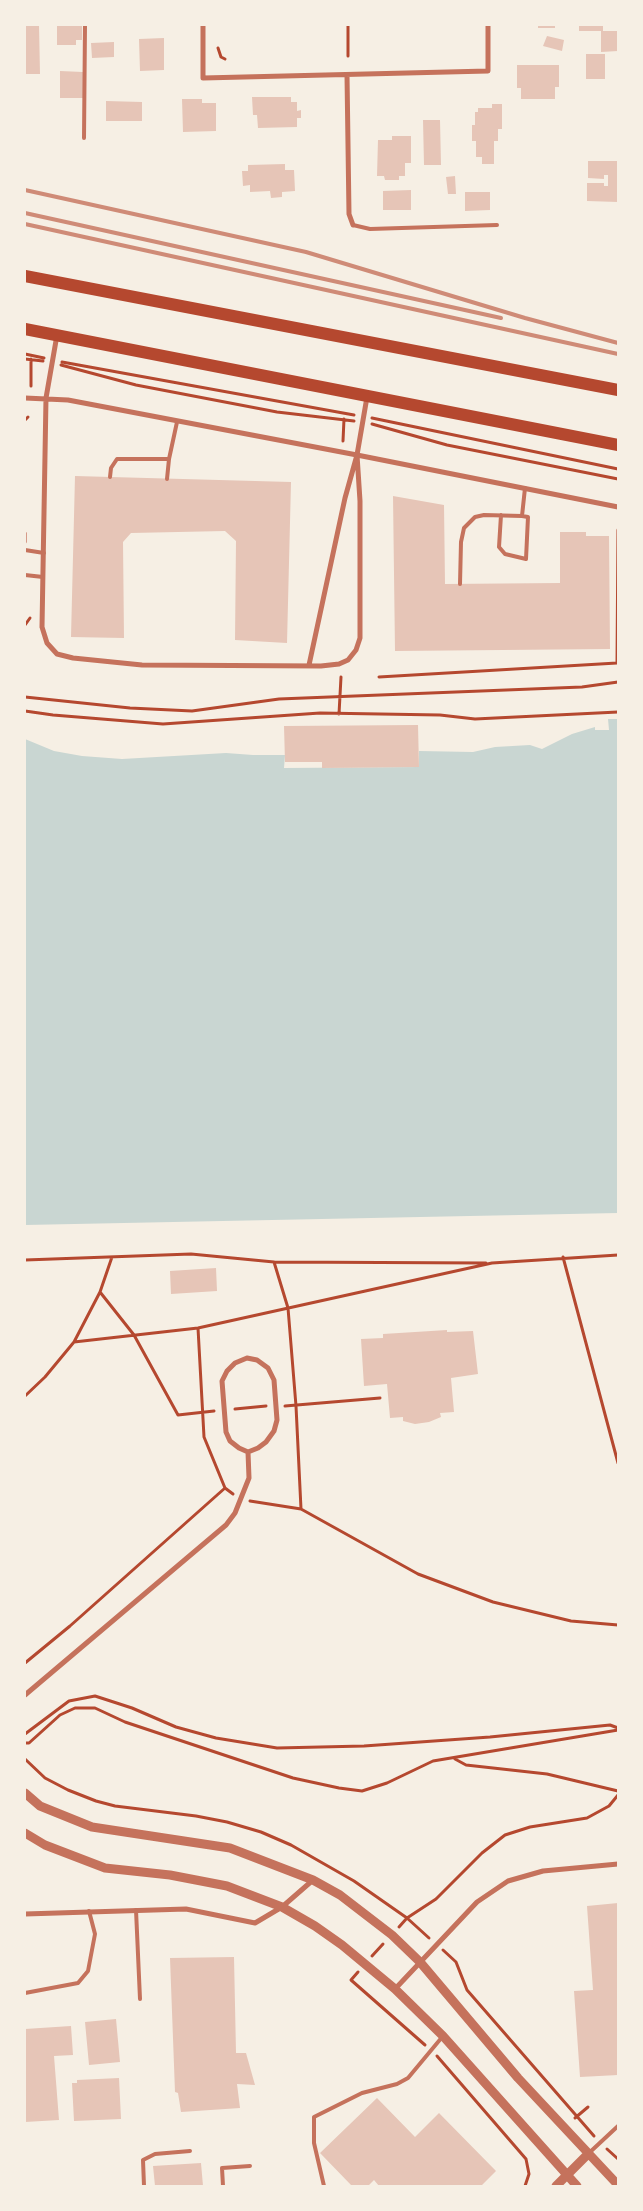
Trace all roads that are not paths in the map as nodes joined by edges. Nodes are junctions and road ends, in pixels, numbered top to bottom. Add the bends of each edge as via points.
1 (85, 25) edge
2 (203, 25) edge
3 (488, 25) edge
4 (348, 75) junction
5 (84, 138) dead end
6 (353, 225) joint
7 (497, 225) dead end
8 (25, 276) edge
9 (25, 329) edge
10 (57, 335) junction
11 (618, 390) edge
12 (368, 395) junction
13 (25, 398) edge
14 (46, 398) junction
15 (177, 422) junction
16 (618, 445) edge
17 (357, 455) junction
18 (169, 459) junction
19 (110, 477) dead end
20 (167, 479) dead end
21 (525, 488) junction
22 (618, 507) edge
23 (501, 515) junction
24 (522, 516) junction
25 (25, 550) edge
26 (44, 553) junction
27 (25, 575) edge
28 (43, 577) junction
29 (460, 584) dead end
30 (309, 665) junction
31 (248, 1452) junction
32 (25, 1695) edge
33 (25, 1792) edge
34 (25, 1833) edge
35 (618, 1864) edge
36 (314, 1880) junction
37 (282, 1907) junction
38 (136, 1910) junction
39 (89, 1911) junction
40 (25, 1914) edge
41 (420, 1962) junction
42 (394, 1989) junction
43 (25, 1993) edge
44 (140, 1999) dead end
45 (443, 2036) junction
46 (618, 2126) edge
47 (190, 2151) dead end
48 (588, 2154) junction
49 (250, 2166) dead end
50 (567, 2176) junction
51 (618, 2185) edge
52 (144, 2186) edge
53 (223, 2186) edge
54 (324, 2186) edge
55 (556, 2186) edge
56 (577, 2186) edge

1 - 5 lane
2 - 4 street via 203,78
3 - 4 street via 488,71
4 - 6 street via 349,214
6 - 7 lane via 370,229
8 - 11 highway
9 - 10 highway
10 - 12 highway
10 - 14 street
12 - 16 highway
12 - 17 street
13 - 14 street
14 - 15 street
14 - 26 street
15 - 17 street
15 - 18 lane
17 - 21 street
17 - 30 street via 344,498
17 - 30 street via 360,638 348,660 339,664
18 - 19 lane via 117,459
18 - 20 lane
21 - 22 street
21 - 24 lane
23 - 24 lane
23 - 24 lane via 499,547 505,554 526,559 528,517
23 - 29 lane via 475,517 464,528
25 - 26 lane
26 - 28 street
27 - 28 lane
28 - 30 street via 42,627 46,643 57,654 142,665
31 - 31 street via 266,1442 277,1420 274,1380 268,1368 247,1358 235,1363 222,1381 226,1432 230,1441
31 - 32 street via 249,1478 226,1526
33 - 36 street via 40,1806 92,1827 230,1848
34 - 37 street via 45,1845 105,1868 170,1875 227,1886
35 - 41 street via 543,1871 508,1881 477,1902
36 - 37 street
36 - 41 street via 340,1895 392,1935
37 - 38 street via 256,1923 186,1909
37 - 42 street via 322,1931
38 - 39 street
38 - 44 lane
39 - 40 street
39 - 43 lane via 95,1934 88,1971 78,1983
41 - 42 street
41 - 48 street via 518,2078
42 - 45 street
45 - 50 street
45 - 54 lane via 408,2078 362,2093 314,2117 314,2143
46 - 48 lane
47 - 52 lane via 155,2154 143,2160
48 - 50 street
48 - 51 street
49 - 53 lane via 222,2168
50 - 55 street
50 - 56 street

